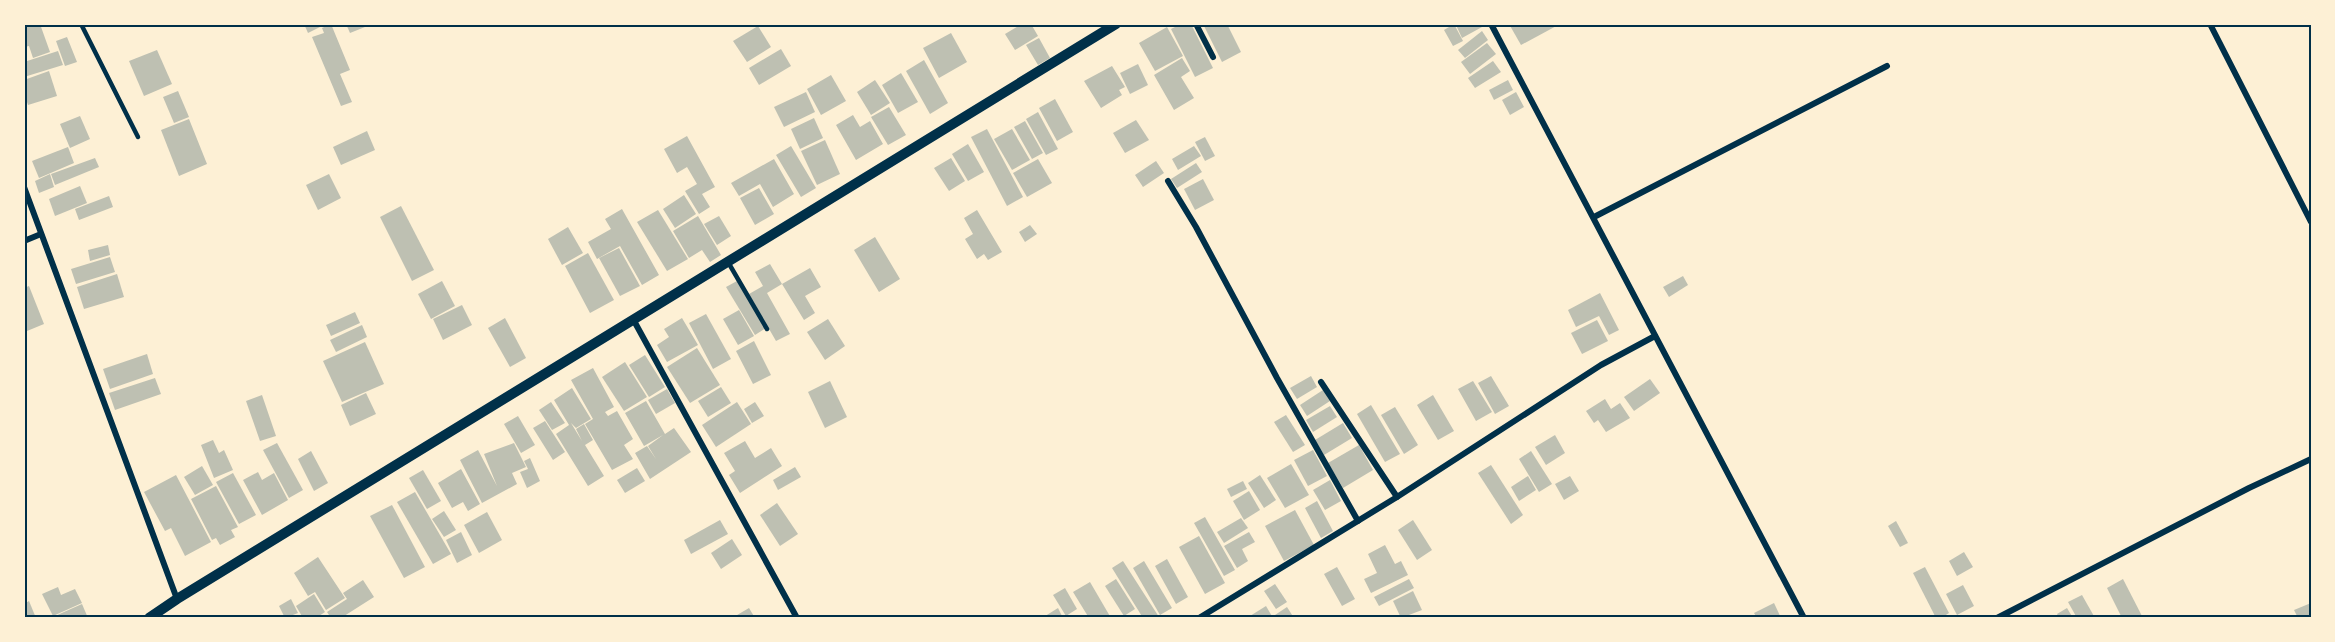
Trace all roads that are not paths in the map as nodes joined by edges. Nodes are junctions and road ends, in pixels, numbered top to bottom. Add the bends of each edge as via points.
1 (81, 24) edge
2 (1116, 24) edge
3 (1196, 24) edge
4 (1491, 24) edge
5 (2210, 24) edge
6 (1213, 57) dead end
7 (1887, 66) dead end
8 (138, 137) dead end
9 (1168, 181) dead end
10 (24, 187) edge
11 (1594, 217) junction
12 (2311, 222) edge
13 (41, 234) junction
14 (24, 240) edge
15 (728, 262) junction
16 (633, 320) junction
17 (767, 329) dead end
18 (1655, 336) junction
19 (1321, 382) dead end
20 (2311, 459) edge
21 (1397, 497) junction
22 (1358, 521) junction
23 (177, 599) junction
24 (149, 618) edge
25 (797, 618) edge
26 (1199, 618) edge
27 (1804, 618) edge
28 (1998, 618) edge

1 - 8 lane
2 - 15 street
3 - 6 street
4 - 11 street
5 - 12 street
7 - 11 street
9 - 22 street
10 - 13 street
11 - 18 street
13 - 14 street
13 - 23 street
15 - 16 street
15 - 17 lane
16 - 23 street
16 - 25 street
18 - 21 street via 1600,365
18 - 27 street
19 - 21 street
20 - 28 street
21 - 22 street
22 - 26 street
23 - 24 street

